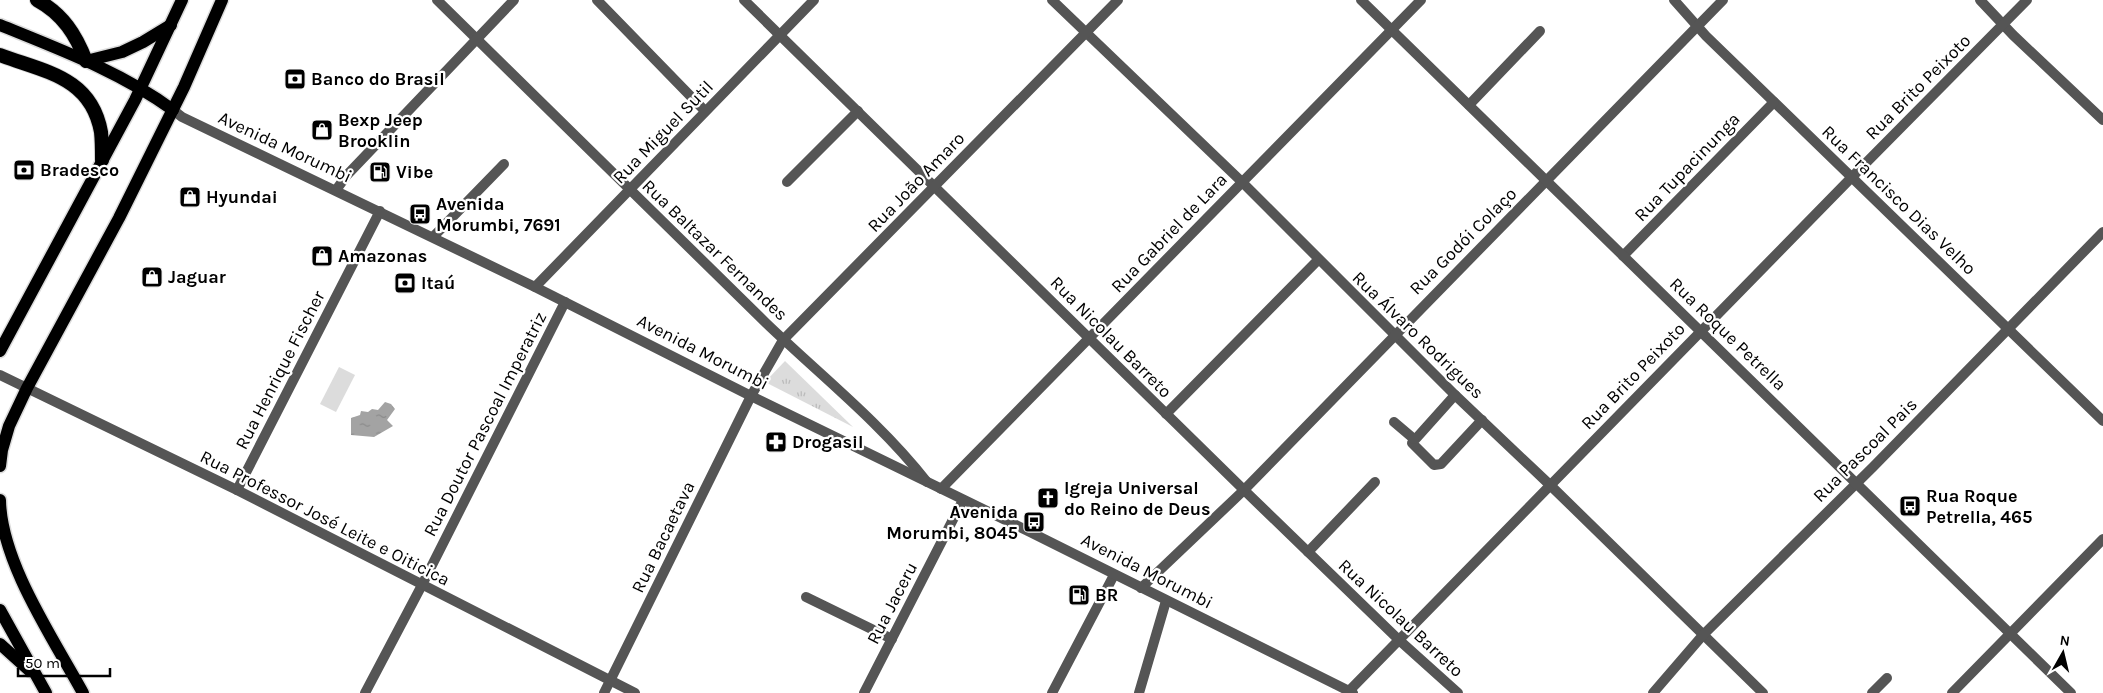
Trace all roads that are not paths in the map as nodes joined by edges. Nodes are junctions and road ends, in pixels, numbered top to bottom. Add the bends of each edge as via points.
1 (37, 0) edge
2 (182, 0) edge
3 (222, 0) edge
4 (436, 0) edge
5 (514, 0) edge
6 (597, 0) edge
7 (744, 0) edge
8 (814, 0) edge
9 (1052, 0) edge
10 (1118, 0) edge
11 (1361, 0) edge
12 (1421, 0) edge
13 (1674, 0) edge
14 (1723, 0) edge
15 (1980, 0) edge
16 (2027, 0) edge
17 (2003, 24) junction
18 (0, 25) edge
19 (171, 25) junction
20 (1698, 26) junction
21 (1392, 30) junction
22 (1540, 31) dead end
23 (1085, 33) junction
24 (780, 35) junction
25 (476, 39) junction
26 (0, 55) edge
27 (86, 61) junction
28 (140, 89) junction
29 (1774, 102) junction
30 (1469, 105) junction
31 (172, 110) junction
32 (705, 111) junction
33 (858, 111) junction
34 (2103, 120) edge
35 (102, 160) junction
36 (504, 164) dead end
37 (1852, 176) junction
38 (1546, 180) junction
39 (787, 182) dead end
40 (1242, 182) junction
41 (936, 186) junction
42 (336, 190) junction
43 (630, 190) junction
44 (380, 211) junction
45 (2103, 232) edge
46 (434, 237) junction
47 (1623, 256) junction
48 (1318, 260) junction
49 (535, 286) junction
50 (565, 302) junction
51 (2008, 329) junction
52 (1701, 330) junction
53 (1394, 334) junction
54 (1089, 339) junction
55 (783, 340) junction
56 (0, 351) edge
57 (0, 375) edge
58 (27, 388) junction
59 (1455, 395) junction
60 (751, 396) junction
61 (1166, 414) junction
62 (1482, 420) junction
63 (1394, 422) dead end
64 (2103, 422) edge
65 (1414, 439) junction
66 (0, 466) edge
67 (926, 482) junction
68 (1375, 482) dead end
69 (1856, 482) junction
70 (1550, 484) junction
71 (941, 489) junction
72 (237, 490) junction
73 (1244, 490) junction
74 (0, 500) edge
75 (963, 500) junction
76 (2103, 540) edge
77 (1308, 552) junction
78 (1114, 574) junction
79 (422, 585) junction
80 (1140, 588) junction
81 (806, 597) dead end
82 (1166, 601) junction
83 (0, 610) edge
84 (2010, 634) junction
85 (1703, 635) junction
86 (892, 639) junction
87 (1399, 640) junction
88 (0, 644) edge
89 (37, 677) junction
90 (1887, 678) dead end
91 (610, 680) junction
92 (1351, 692) edge
93 (46, 693) edge
94 (83, 693) edge
95 (365, 693) edge
96 (604, 693) edge
97 (635, 693) edge
98 (864, 693) edge
99 (1052, 693) edge
100 (1139, 693) edge
101 (1458, 693) edge
102 (1653, 693) edge
103 (1762, 693) edge
104 (1872, 693) edge
105 (1952, 693) edge
106 (2072, 693) edge

1 - 27 highway via 51,7 74,33
2 - 19 main road
3 - 31 main road
4 - 25 street, Rua Baltazar Fernandes
5 - 25 street
6 - 32 street
7 - 24 street, Rua Nicolau Barreto
8 - 24 street, Rua Miguel Sutil
9 - 23 street, Rua Álvaro Rodrigues
10 - 23 street, Rua João Amaro
11 - 21 street, Rua Roque Petrella
12 - 21 street, Rua Gabriel de Lara
13 - 20 street, Rua Francisco Dias Velho
14 - 20 street, Rua Godói Colaço
15 - 17 street
16 - 17 street, Rua Brito Peixoto
17 - 34 street
17 - 37 street, Rua Brito Peixoto
18 - 27 main road, Avenida Morumbi
19 - 27 main road via 122,52
19 - 28 main road
20 - 29 street, Rua Francisco Dias Velho
20 - 38 street, Rua Godói Colaço
21 - 30 street, Rua Roque Petrella
21 - 40 street, Rua Gabriel de Lara
22 - 30 street
23 - 40 street, Rua Álvaro Rodrigues
23 - 41 street, Rua João Amaro
24 - 32 street, Rua Miguel Sutil
24 - 33 street, Rua Nicolau Barreto
25 - 42 street
25 - 43 street, Rua Baltazar Fernandes
26 - 35 highway via 66,79 83,92 93,107 101,132
27 - 28 main road, Avenida Morumbi
28 - 31 main road, Avenida Morumbi
28 - 35 main road
29 - 37 street, Rua Francisco Dias Velho
29 - 47 street, Rua Tupacinunga
30 - 38 street, Rua Roque Petrella
31 - 42 street, Avenida Morumbi
31 - 58 main road via 119,218
32 - 43 street, Rua Miguel Sutil
33 - 39 street
33 - 41 street, Rua Nicolau Barreto
35 - 56 main road
36 - 46 street
37 - 51 street, Rua Francisco Dias Velho
37 - 52 street, Rua Brito Peixoto
38 - 47 street, Rua Roque Petrella
38 - 53 street, Rua Godói Colaço
40 - 48 street, Rua Álvaro Rodrigues
40 - 54 street, Rua Gabriel de Lara
41 - 54 street, Rua Nicolau Barreto
41 - 55 street, Rua João Amaro
42 - 44 street, Avenida Morumbi
43 - 49 street, Rua Miguel Sutil
43 - 55 street, Rua Baltazar Fernandes
44 - 46 street, Avenida Morumbi
44 - 72 street, Rua Henrique Fischer
45 - 51 street, Rua Pascoal Pais
46 - 49 street, Avenida Morumbi
47 - 52 street, Rua Roque Petrella
48 - 53 street, Rua Álvaro Rodrigues
48 - 61 street
49 - 50 street, Avenida Morumbi
50 - 60 street, Avenida Morumbi
50 - 79 street, Rua Doutor Pascoal Imperatriz
51 - 64 street, Rua Francisco Dias Velho
51 - 69 street, Rua Pascoal Pais
52 - 69 street, Rua Roque Petrella
52 - 70 street, Rua Brito Peixoto
53 - 59 street, Rua Álvaro Rodrigues
53 - 73 street, Rua Godói Colaço
54 - 61 street, Rua Nicolau Barreto
54 - 71 street, Rua Gabriel de Lara
55 - 60 street, Rua João Amaro
55 - 67 street, Rua Baltazar Fernandes via 884,433
57 - 58 street, Rua Professor José Leite e Oiticica
58 - 66 main road via 9,426
58 - 72 street, Rua Professor José Leite e Oiticica
59 - 62 street, Rua Álvaro Rodrigues
59 - 65 street
60 - 67 street, Avenida Morumbi
60 - 91 street, Rua Bacaetava
61 - 73 street, Rua Nicolau Barreto
62 - 65 street via 1438,465 1434,465 1412,444
62 - 70 street, Rua Álvaro Rodrigues
63 - 65 street
67 - 71 street, Avenida Morumbi
68 - 77 street
69 - 84 street, Rua Roque Petrella
69 - 85 street, Rua Pascoal Pais
70 - 85 street, Rua Álvaro Rodrigues
70 - 87 street, Rua Brito Peixoto
71 - 75 street, Avenida Morumbi
72 - 79 street, Rua Professor José Leite e Oiticica
73 - 77 street, Rua Nicolau Barreto
73 - 80 street, Rua Godói Colaço
74 - 94 main road via 2,529 22,582
75 - 78 street, Avenida Morumbi
75 - 86 street, Rua Jaceru
76 - 84 street
77 - 87 street, Rua Nicolau Barreto
78 - 80 street, Avenida Morumbi
78 - 99 street
79 - 91 street, Rua Professor José Leite e Oiticica
79 - 95 street, Rua Doutor Pascoal Imperatriz
80 - 82 street, Avenida Morumbi
81 - 86 street
82 - 92 street, Avenida Morumbi
82 - 100 street
83 - 89 main road
84 - 105 street
84 - 106 street, Rua Roque Petrella
85 - 102 street, Rua Pascoal Pais
85 - 103 street, Rua Álvaro Rodrigues
86 - 98 street, Rua Jaceru
87 - 92 street, Rua Brito Peixoto
87 - 101 street, Rua Nicolau Barreto
88 - 89 main road
89 - 93 main road
90 - 104 street
91 - 96 street, Rua Bacaetava
91 - 97 street, Rua Professor José Leite e Oiticica

